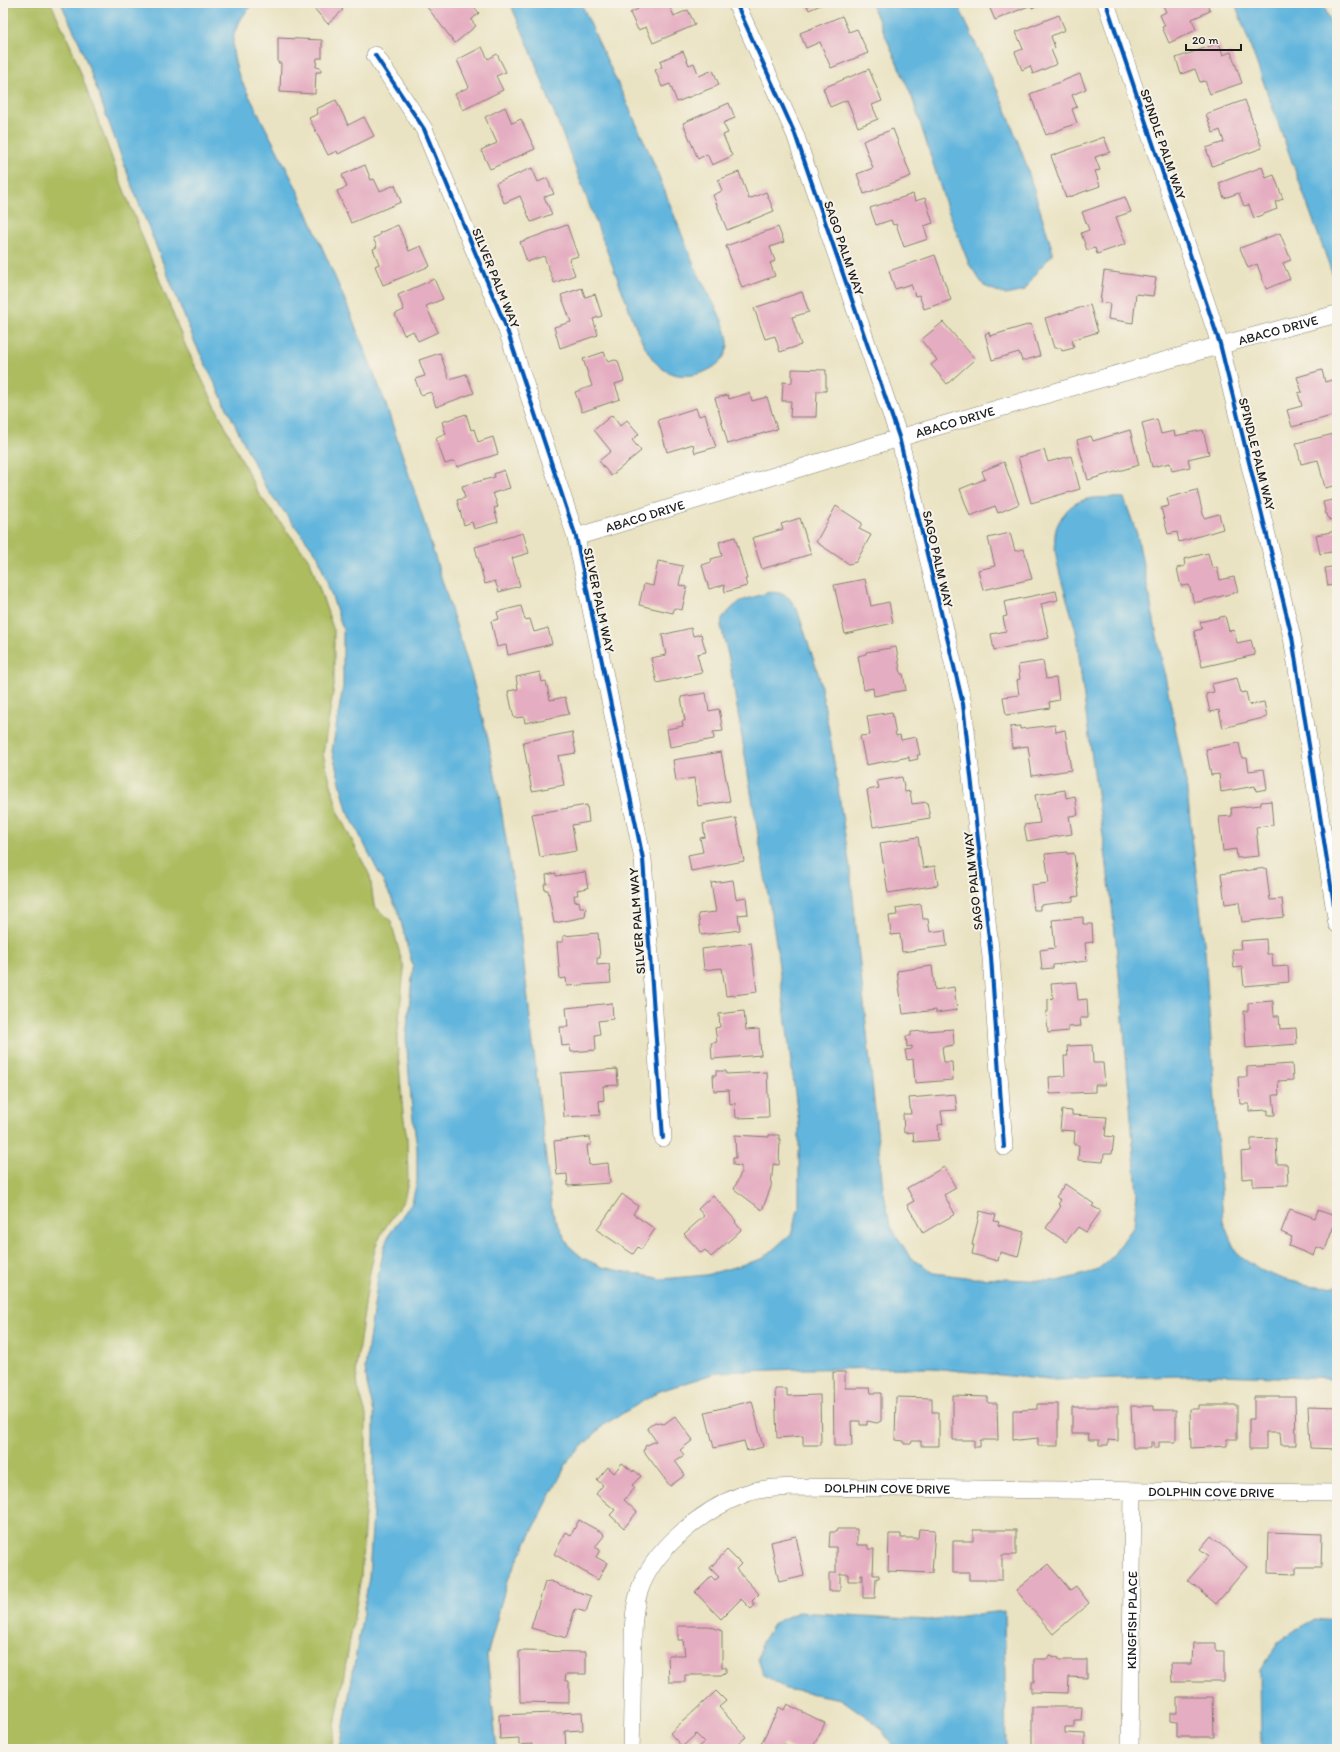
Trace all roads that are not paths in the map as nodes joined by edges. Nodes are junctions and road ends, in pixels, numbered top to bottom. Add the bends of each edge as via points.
1 (736, 3) edge
2 (1106, 3) edge
3 (375, 54) dead end
4 (1337, 314) edge
5 (1220, 344) junction
6 (899, 437) junction
7 (576, 537) junction
8 (1337, 924) edge
9 (663, 1138) dead end
10 (1004, 1147) dead end
11 (1133, 1491) junction
12 (1337, 1493) edge
13 (631, 1749) edge
14 (1130, 1749) edge

1 - 6 street, SAGO PALM WAY via 795,134
2 - 5 street, SPINDLE PALM WAY
3 - 7 street, SILVER PALM WAY via 424,129 506,327
4 - 5 street, ABACO DRIVE
5 - 6 street, ABACO DRIVE
5 - 8 street, SPINDLE PALM WAY via 1292,638
6 - 7 street, ABACO DRIVE
6 - 10 street, SAGO PALM WAY via 963,704 991,956
7 - 9 street, SILVER PALM WAY via 643,859
11 - 12 street, DOLPHIN COVE DRIVE
11 - 13 street, DOLPHIN COVE DRIVE via 796,1487 769,1489 743,1495 700,1517 670,1543 652,1566 639,1590 634,1615
11 - 14 street, KINGFISH PLACE

